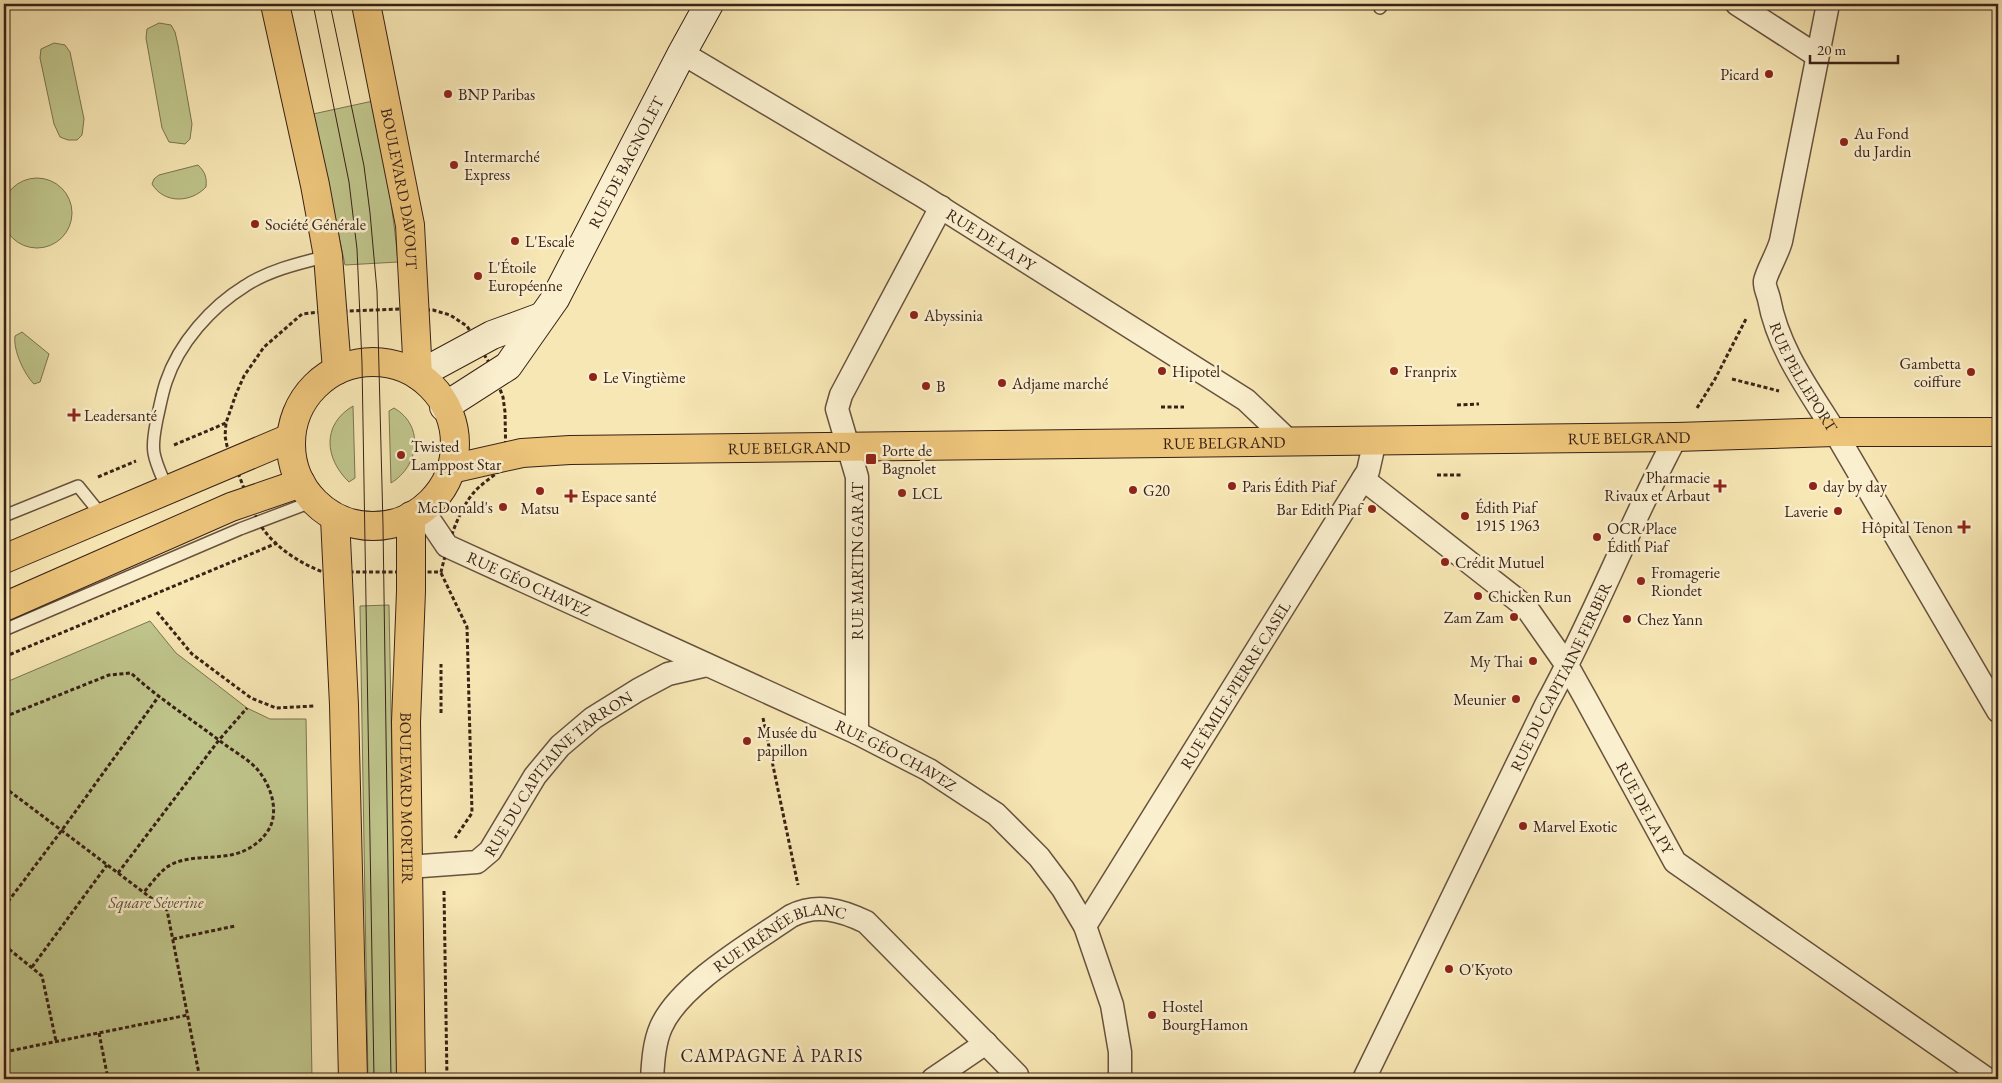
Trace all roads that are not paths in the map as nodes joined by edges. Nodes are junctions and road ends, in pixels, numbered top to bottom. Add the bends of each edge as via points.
1 (276, 4) edge
2 (366, 4) edge
3 (709, 4) edge
4 (1737, 4) edge
5 (1828, 4) edge
6 (682, 53) junction
7 (1816, 55) junction
8 (941, 207) junction
9 (328, 256) junction
10 (540, 317) junction
11 (337, 370) junction
12 (418, 375) junction
13 (444, 407) junction
14 (1836, 432) junction
15 (1998, 432) edge
16 (1676, 437) junction
17 (290, 438) junction
18 (1375, 440) junction
19 (1289, 442) junction
20 (849, 447) junction
21 (451, 469) junction
22 (1363, 479) junction
23 (167, 489) junction
24 (307, 492) junction
25 (417, 513) junction
26 (4, 516) edge
27 (103, 517) junction
28 (335, 518) junction
29 (4, 559) edge
30 (4, 607) edge
31 (4, 630) edge
32 (707, 665) junction
33 (1568, 666) junction
34 (1998, 712) edge
35 (856, 733) junction
36 (408, 867) junction
37 (1085, 926) junction
38 (986, 1043) junction
39 (1018, 1075) dead end
40 (352, 1079) edge
41 (412, 1079) edge
42 (652, 1079) edge
43 (933, 1079) edge
44 (1120, 1079) edge
45 (1364, 1079) edge
46 (1987, 1079) edge

1 - 9 main road
2 - 12 main road, BOULEVARD DAVOUT via 410,226
3 - 6 street, RUE DE BAGNOLET
4 - 7 street
5 - 7 street
6 - 8 street, RUE DE LA PY
6 - 10 street, RUE DE BAGNOLET via 555,299
7 - 14 street, RUE PELLEPORT via 1781,242 1765,281 1771,315 1788,356
8 - 19 street, RUE DE LA PY via 1246,400
8 - 20 street, RUE MARTIN GARAT via 841,395 837,409
9 - 11 main road
9 - 23 lane via 246,285 221,303 192,336 166,380 154,440 154,454
10 - 12 street via 492,334
10 - 13 street, RUE DE BAGNOLET via 508,366
11 - 12 main road via 379,362
11 - 17 main road via 318,382 306,396 294,418
12 - 13 main road via 436,392
13 - 21 main road via 452,421 455,442
14 - 15 main road, RUE BELGRAND
14 - 16 main road, RUE BELGRAND
14 - 34 street, RUE PELLEPORT
16 - 18 main road, RUE BELGRAND
16 - 33 street, RUE DU CAPITAINE FERBER via 1658,469
17 - 23 main road
17 - 24 main road via 293,463
18 - 19 main road, RUE BELGRAND
18 - 22 street, RUE ÉMILE-PIERRE CASEL
19 - 20 main road, RUE BELGRAND
20 - 21 main road, RUE BELGRAND via 522,452
20 - 35 street, RUE MARTIN GARAT via 857,476
21 - 25 main road via 440,491
22 - 33 street, RUE DE LA PY via 1526,608
22 - 37 street, RUE ÉMILE-PIERRE CASEL
23 - 27 main road
24 - 28 main road
24 - 30 main road via 231,507
24 - 31 lane via 240,529
25 - 28 main road via 397,522 365,526
25 - 32 street, RUE GÉO CHAVEZ via 447,546
25 - 36 main road, BOULEVARD MORTIER via 406,722
26 - 27 lane via 78,486
27 - 29 main road
28 - 40 main road via 344,705
32 - 35 street, RUE GÉO CHAVEZ
32 - 36 street, RUE DU CAPITAINE TARRON via 668,674 638,690 594,718 560,746 535,776 490,851 477,862
33 - 45 street, RUE DU CAPITAINE FERBER
33 - 46 street, RUE DE LA PY via 1675,862
35 - 37 street, RUE GÉO CHAVEZ via 929,770 996,814 1039,856
36 - 41 main road, BOULEVARD MORTIER
37 - 44 street, RUE GÉO CHAVEZ via 1112,1006 1120,1052
38 - 39 street, RUE IRÉNÉE BLANC
38 - 42 street, RUE IRÉNÉE BLANC via 866,922 838,911 804,910 743,949 676,1004 662,1026 655,1048
38 - 43 street

